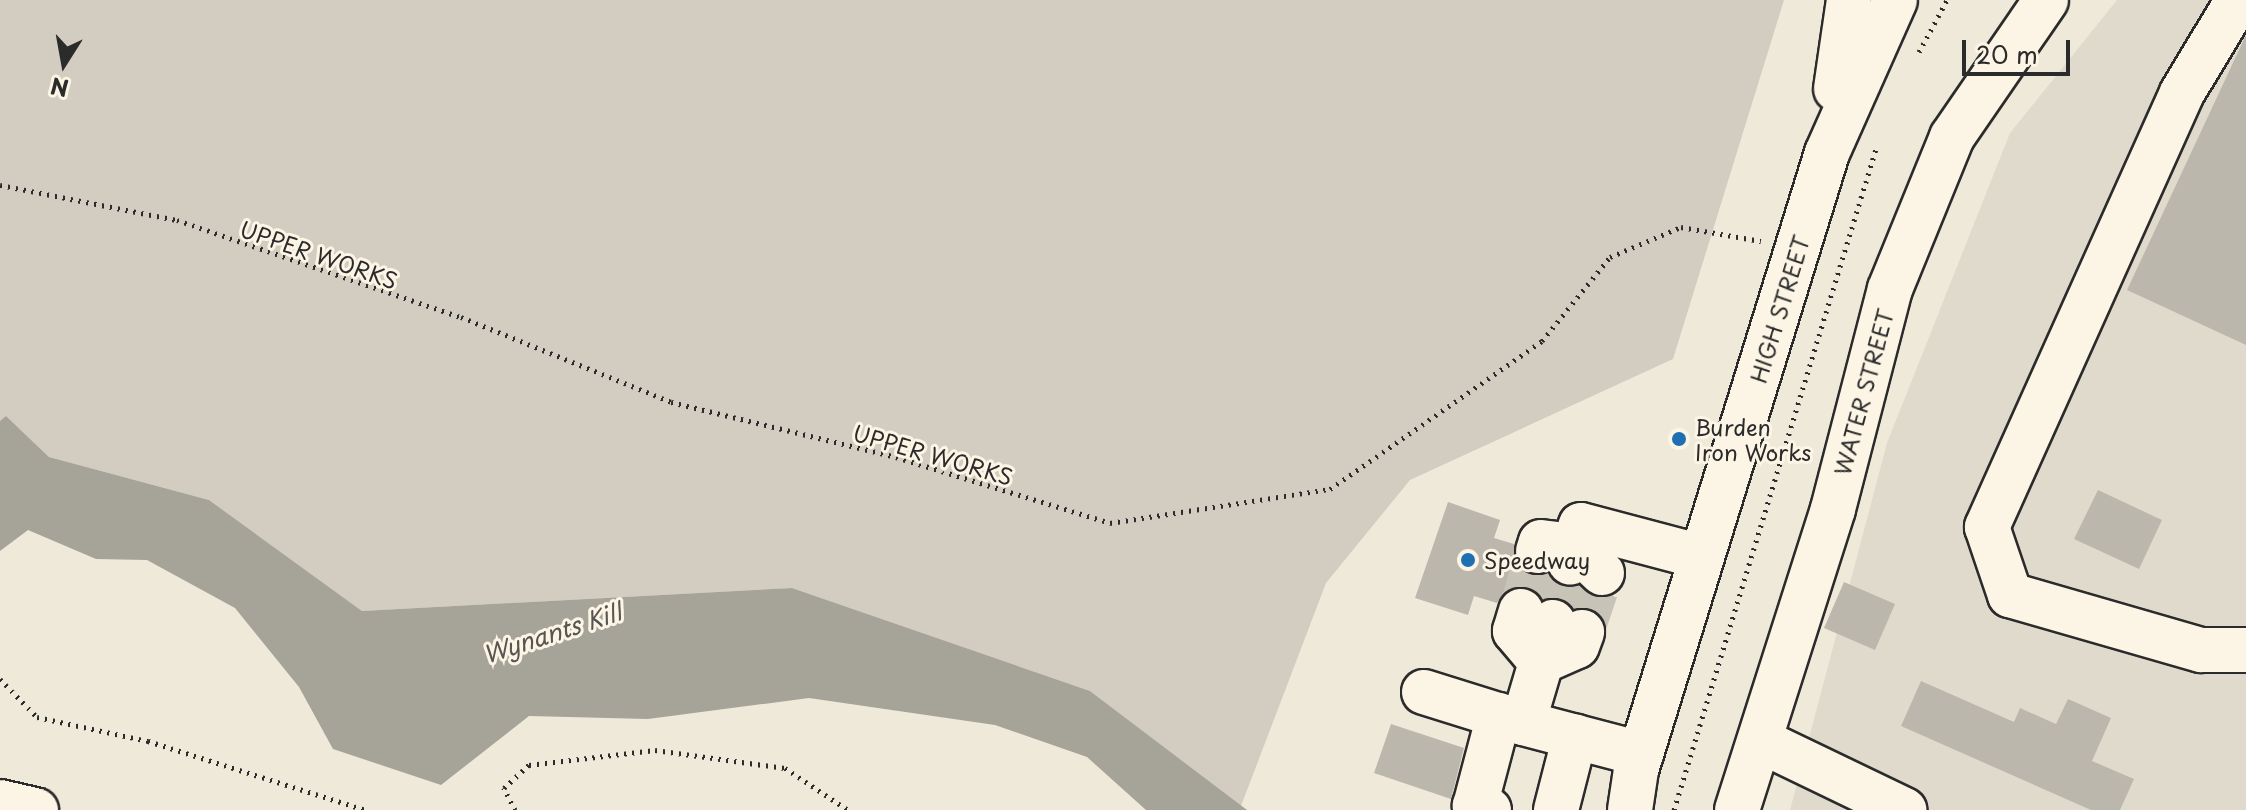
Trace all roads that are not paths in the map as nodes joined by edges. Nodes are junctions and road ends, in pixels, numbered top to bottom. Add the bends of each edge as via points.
1 (1849, 0) edge
2 (1895, 0) edge
3 (2046, 0) edge
4 (2238, 0) edge
5 (1827, 153) junction
6 (1702, 557) junction
7 (1571, 558) tunnel mouth
8 (1549, 632) tunnel mouth
9 (2246, 650) edge
10 (1424, 692) dead end
11 (1511, 719) junction
12 (1575, 736) junction
13 (1763, 742) junction
14 (1636, 778) edge
15 (1740, 800) edge
16 (0, 802) edge
17 (36, 810) edge
18 (1489, 810) edge
19 (1556, 810) edge
20 (1603, 810) edge
21 (1904, 810) edge

1 - 5 main road
2 - 5 main road, HIGH STREET
3 - 13 main road, WATER STREET via 1952,137 1890,289
4 - 9 main road via 2182,93 1987,527 2010,595 2201,650
5 - 6 main road, HIGH STREET
6 - 7 main road via 1581,525
6 - 14 main road, HIGH STREET
8 - 11 main road
10 - 11 main road
11 - 12 main road
11 - 18 main road via 1475,806
12 - 14 main road
12 - 19 main road
13 - 15 main road, WATER STREET
13 - 21 main road
14 - 20 main road
16 - 17 main road

